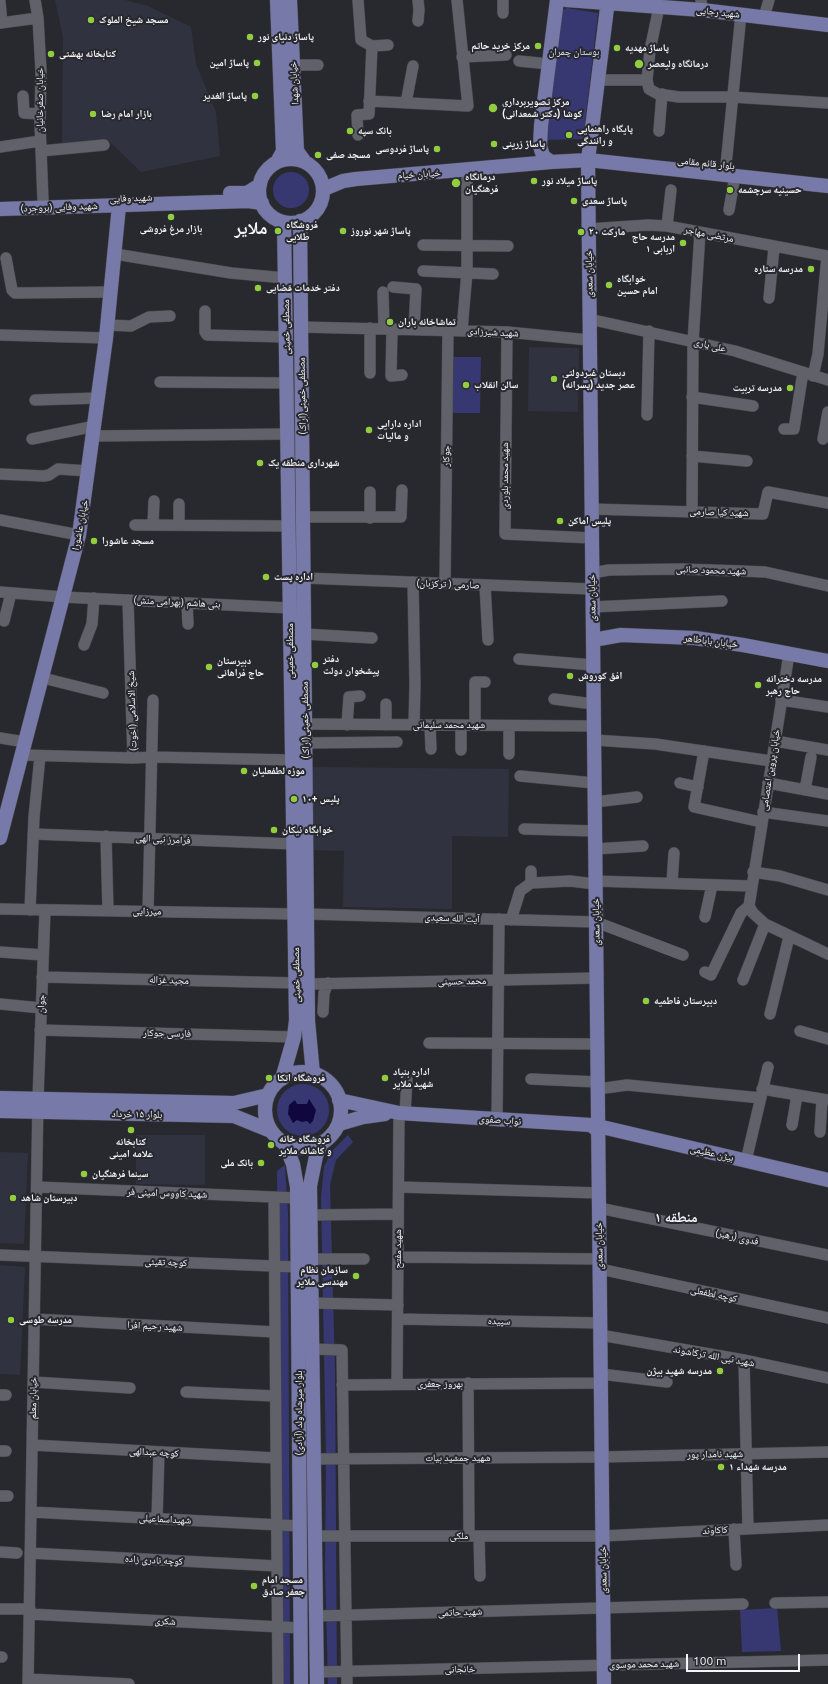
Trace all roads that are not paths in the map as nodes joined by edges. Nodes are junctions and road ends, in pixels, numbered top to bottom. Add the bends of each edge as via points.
1 (35, 0) edge
2 (277, 0) edge
3 (290, 0) edge
4 (358, 0) edge
5 (418, 0) edge
6 (457, 0) edge
7 (503, 0) edge
8 (557, 0) edge
9 (566, 0) edge
10 (769, 0) edge
11 (608, 1) edge
12 (0, 2) edge
13 (701, 5) edge
14 (659, 7) junction
15 (503, 13) dead end
16 (741, 14) junction
17 (764, 17) junction
18 (38, 18) junction
19 (418, 21) dead end
20 (1, 23) edge
21 (828, 25) edge
22 (388, 45) dead end
23 (372, 46) junction
24 (506, 55) dead end
25 (462, 57) junction
26 (519, 61) dead end
27 (318, 64) dead end
28 (549, 64) junction
29 (293, 65) junction
30 (413, 66) dead end
31 (597, 80) junction
32 (648, 80) junction
33 (662, 94) junction
34 (23, 96) dead end
35 (732, 97) junction
36 (369, 101) junction
37 (406, 103) junction
38 (828, 103) edge
39 (40, 114) junction
40 (659, 131) dead end
41 (358, 134) dead end
42 (589, 141) junction
43 (104, 145) dead end
44 (41, 146) junction
45 (0, 147) edge
46 (588, 160) junction
47 (557, 161) junction
48 (277, 162) junction
49 (305, 162) junction
50 (726, 165) junction
51 (467, 170) junction
52 (735, 176) junction
53 (588, 178) junction
54 (824, 180) edge
55 (260, 185) junction
56 (324, 189) junction
57 (671, 190) dead end
58 (43, 201) junction
59 (0, 202) edge
60 (262, 204) junction
61 (119, 206) junction
62 (0, 210) edge
63 (729, 210) dead end
64 (300, 221) junction
65 (284, 222) junction
66 (667, 226) junction
67 (588, 229) junction
68 (700, 232) junction
69 (424, 245) dead end
70 (467, 245) junction
71 (508, 246) dead end
72 (774, 248) junction
73 (115, 254) junction
74 (828, 256) edge
75 (6, 258) dead end
76 (423, 271) dead end
77 (467, 272) junction
78 (493, 274) dead end
79 (285, 278) junction
80 (393, 287) dead end
81 (110, 292) junction
82 (383, 292) dead end
83 (769, 298) dead end
84 (205, 311) dead end
85 (170, 316) dead end
86 (589, 319) junction
87 (301, 327) junction
88 (370, 328) junction
89 (388, 328) junction
90 (414, 328) junction
91 (448, 329) junction
92 (462, 330) junction
93 (106, 332) junction
94 (507, 332) junction
95 (649, 332) junction
96 (0, 335) edge
97 (286, 337) junction
98 (590, 340) junction
99 (693, 342) junction
100 (370, 373) dead end
101 (808, 374) junction
102 (402, 375) dead end
103 (828, 380) edge
104 (160, 382) dead end
105 (287, 383) junction
106 (692, 397) junction
107 (98, 398) junction
108 (35, 400) dead end
109 (753, 406) dead end
110 (828, 412) edge
111 (647, 415) dead end
112 (784, 429) dead end
113 (94, 431) junction
114 (288, 434) junction
115 (32, 439) dead end
116 (823, 439) dead end
117 (692, 456) junction
118 (747, 461) dead end
119 (89, 471) junction
120 (0, 474) edge
121 (402, 490) dead end
122 (370, 492) dead end
123 (154, 501) dead end
124 (179, 504) dead end
125 (828, 504) edge
126 (591, 509) junction
127 (692, 511) junction
128 (303, 517) junction
129 (370, 518) junction
130 (0, 520) edge
131 (153, 525) junction
132 (179, 525) junction
133 (135, 526) dead end
134 (289, 526) junction
135 (80, 535) junction
136 (592, 538) junction
137 (592, 573) junction
138 (304, 578) junction
139 (413, 582) junction
140 (445, 583) junction
141 (485, 585) junction
142 (828, 586) edge
143 (592, 589) junction
144 (6, 592) edge
145 (63, 597) junction
146 (94, 598) junction
147 (128, 600) junction
148 (722, 601) dead end
149 (187, 603) junction
150 (592, 607) junction
151 (290, 608) junction
152 (4, 621) dead end
153 (188, 624) dead end
154 (304, 634) junction
155 (372, 638) dead end
156 (488, 640) dead end
157 (593, 640) junction
158 (84, 646) dead end
159 (789, 654) junction
160 (519, 659) dead end
161 (828, 661) edge
162 (593, 665) junction
163 (43, 678) junction
164 (485, 682) dead end
165 (104, 693) dead end
166 (360, 696) dead end
167 (554, 699) dead end
168 (153, 700) dead end
169 (781, 700) junction
170 (386, 704) dead end
171 (594, 704) junction
172 (828, 707) edge
173 (305, 724) junction
174 (348, 725) junction
175 (386, 725) junction
176 (414, 725) junction
177 (430, 725) junction
178 (461, 726) junction
179 (475, 726) junction
180 (509, 726) junction
181 (594, 733) junction
182 (0, 738) edge
183 (775, 741) junction
184 (397, 742) dead end
185 (305, 744) junction
186 (24, 749) junction
187 (431, 749) dead end
188 (461, 750) dead end
189 (828, 750) edge
190 (704, 752) junction
191 (509, 754) dead end
192 (40, 756) junction
193 (152, 757) junction
194 (811, 757) dead end
195 (133, 758) junction
196 (291, 760) junction
197 (771, 761) junction
198 (520, 776) dead end
199 (594, 783) junction
200 (680, 783) dead end
201 (768, 783) junction
202 (698, 787) junction
203 (805, 790) junction
204 (828, 794) edge
205 (637, 797) dead end
206 (594, 802) junction
207 (762, 817) junction
208 (828, 821) edge
209 (1, 829) edge
210 (524, 829) dead end
211 (595, 831) junction
212 (33, 834) junction
213 (106, 836) junction
214 (150, 838) junction
215 (294, 844) junction
216 (643, 846) dead end
217 (595, 849) junction
218 (674, 853) dead end
219 (531, 871) dead end
220 (753, 872) junction
221 (595, 882) junction
222 (531, 883) junction
223 (672, 884) junction
224 (712, 885) junction
225 (751, 886) junction
226 (828, 890) edge
227 (749, 906) junction
228 (0, 909) edge
229 (30, 910) junction
230 (45, 910) junction
231 (108, 911) junction
232 (148, 912) junction
233 (301, 914) junction
234 (706, 917) dead end
235 (500, 920) junction
236 (511, 920) junction
237 (596, 922) junction
238 (765, 924) junction
239 (789, 937) junction
240 (0, 952) edge
241 (828, 954) edge
242 (43, 955) junction
243 (683, 955) dead end
244 (705, 972) dead end
245 (42, 977) junction
246 (596, 978) junction
247 (499, 980) junction
248 (743, 980) dead end
249 (328, 983) junction
250 (302, 984) junction
251 (0, 1004) edge
252 (41, 1008) junction
253 (323, 1012) dead end
254 (770, 1014) dead end
255 (40, 1030) junction
256 (800, 1031) dead end
257 (294, 1037) junction
258 (828, 1039) edge
259 (429, 1043) dead end
260 (498, 1044) junction
261 (597, 1044) junction
262 (768, 1067) dead end
263 (313, 1074) junction
264 (531, 1078) dead end
265 (282, 1079) junction
266 (407, 1080) dead end
267 (598, 1085) junction
268 (761, 1093) junction
269 (268, 1095) junction
270 (797, 1095) junction
271 (0, 1098) edge
272 (339, 1100) junction
273 (825, 1100) edge
274 (38, 1105) junction
275 (0, 1110) edge
276 (402, 1113) junction
277 (497, 1120) junction
278 (339, 1124) junction
279 (792, 1124) dead end
280 (271, 1131) junction
281 (598, 1131) junction
282 (820, 1132) dead end
283 (284, 1144) junction
284 (321, 1144) junction
285 (746, 1161) junction
286 (828, 1180) edge
287 (37, 1187) junction
288 (399, 1187) junction
289 (599, 1193) junction
290 (274, 1197) junction
291 (297, 1198) junction
292 (599, 1208) junction
293 (398, 1214) junction
294 (311, 1215) junction
295 (0, 1255) edge
296 (828, 1255) edge
297 (36, 1257) junction
298 (398, 1257) junction
299 (311, 1259) junction
300 (364, 1259) dead end
301 (600, 1264) junction
302 (274, 1266) junction
303 (297, 1267) junction
304 (312, 1304) junction
305 (398, 1305) junction
306 (828, 1318) edge
307 (34, 1319) junction
308 (398, 1319) junction
309 (600, 1329) junction
310 (275, 1332) junction
311 (312, 1349) junction
312 (744, 1360) junction
313 (601, 1378) junction
314 (828, 1378) edge
315 (33, 1382) junction
316 (667, 1382) dead end
317 (342, 1384) junction
318 (397, 1384) junction
319 (468, 1384) junction
320 (130, 1388) dead end
321 (186, 1392) dead end
322 (275, 1396) junction
323 (32, 1445) junction
324 (159, 1452) junction
325 (828, 1452) edge
326 (746, 1454) junction
327 (602, 1457) junction
328 (276, 1458) junction
329 (468, 1458) junction
330 (314, 1459) junction
331 (343, 1459) junction
332 (31, 1512) junction
333 (157, 1519) junction
334 (276, 1525) junction
335 (828, 1525) edge
336 (300, 1526) junction
337 (734, 1529) junction
338 (748, 1529) junction
339 (315, 1536) junction
340 (345, 1536) junction
341 (474, 1536) junction
342 (602, 1536) junction
343 (0, 1552) edge
344 (18, 1552) dead end
345 (30, 1553) junction
346 (736, 1564) dead end
347 (277, 1566) junction
348 (480, 1576) dead end
349 (828, 1602) edge
350 (775, 1603) dead end
351 (742, 1604) dead end
352 (603, 1608) junction
353 (0, 1609) edge
354 (30, 1612) junction
355 (316, 1616) junction
356 (345, 1616) junction
357 (277, 1627) junction
358 (300, 1628) junction
359 (828, 1660) edge
360 (604, 1665) junction
361 (347, 1671) junction
362 (317, 1678) edge
363 (28, 1681) edge
364 (129, 1684) edge
365 (278, 1684) edge
366 (301, 1684) edge
367 (347, 1684) edge
368 (604, 1684) edge

1 - 18 street, خیابان صفرخانیان
2 - 48 main road, خیابان شهدا via 283,150
3 - 29 main road, خیابان شهدا
4 - 23 street via 361,40
5 - 19 street
6 - 25 street
7 - 15 street
8 - 28 main road
9 - 11 main road, شهید رجایی
10 - 17 street
11 - 14 main road, شهید رجایی
11 - 31 main road, خیابان سعدی
12 - 20 street
13 - 14 main road, شهید رجایی
13 - 16 main road, شهید رجایی
14 - 32 street via 650,50
16 - 17 main road, شهید رجایی
16 - 35 street
17 - 21 main road, شهید رجایی
18 - 20 street
18 - 39 street, خیابان صفرخانیان
22 - 23 street
23 - 36 street
24 - 25 street
25 - 37 street via 468,106
26 - 28 street
27 - 29 street
28 - 47 main road via 540,146 543,156
29 - 49 main road, خیابان شهدا via 297,151
30 - 37 street
31 - 32 street
31 - 42 main road, خیابان سعدی
32 - 33 street via 649,89
33 - 35 street via 679,97
33 - 40 street
34 - 39 street via 24,113
35 - 38 street
35 - 50 street
36 - 37 street
36 - 41 street via 368,114 357,115
39 - 44 street, خیابان صفرخانیان
42 - 46 main road, خیابان سعدی
42 - 50 main road, بلوار قائم مقامی via 598,152
43 - 44 street
44 - 45 street
44 - 58 street, خیابان صفرخانیان
46 - 47 main road, خیابان خیام
46 - 52 main road, بلوار قائم مقامی
46 - 53 main road, خیابان سعدی
47 - 51 main road, خیابان خیام
47 - 53 main road via 578,167
48 - 49 main road via 294,159
48 - 55 main road via 264,173
49 - 56 main road via 317,173
50 - 54 main road, بلوار قائم مقامی
51 - 56 main road, خیابان خیام via 356,179 332,184
51 - 70 street
52 - 54 main road, بلوار قائم مقامی
52 - 63 street
53 - 67 main road, خیابان سعدی
55 - 58 main road, شهید وفایی via 247,193
55 - 60 main road
56 - 64 main road via 315,211
57 - 66 street
58 - 59 main road, شهید وفایی
60 - 61 main road, شهید وفایی via 248,201
60 - 65 main road via 272,216
61 - 62 main road, شهید وفایی (بروجرد)
61 - 73 main road, خیابان عاشورا
64 - 65 main road
64 - 87 main road, مصطفی خمینی(اراک)
65 - 79 main road, مصطفی خمینی
66 - 67 street, مرتضی مهاجر
66 - 68 street, مرتضی مهاجر
67 - 86 main road, خیابان سعدی
68 - 72 street, مرتضی مهاجر
68 - 99 street
69 - 70 street
70 - 71 street
70 - 77 street
72 - 74 street, مرتضی مهاجر
72 - 83 street
73 - 79 street via 231,273
73 - 81 main road, خیابان عاشورا
74 - 101 street via 818,354
75 - 81 street via 12,290 15,293
76 - 77 street
77 - 78 street
77 - 92 street
79 - 97 main road, مصطفی خمینی
80 - 90 street via 416,289
81 - 93 main road, خیابان عاشورا
82 - 89 street
84 - 97 street via 207,335
85 - 93 street via 149,317 131,326
86 - 95 street, علی یاری
86 - 98 main road, خیابان سعدی
87 - 88 street, شهید شیرزادی
87 - 128 main road, مصطفی خمینی(اراک)
88 - 89 street, شهید شیرزادی
88 - 100 street
89 - 90 street, شهید شیرزادی
89 - 102 street via 391,376
90 - 91 street, شهید شیرزادی
91 - 92 street, شهید شیرزادی
91 - 140 street, جوکار
92 - 94 street, شهید شیرزادی
93 - 96 street
93 - 107 main road, خیابان عاشورا
94 - 98 street, شهید شیرزادی
94 - 136 street, شهید محمد بلوردی via 505,534
95 - 99 street, علی یاری
95 - 111 street
97 - 105 main road, مصطفی خمینی
98 - 126 main road, خیابان سعدی
99 - 101 street, علی یاری via 735,351
99 - 106 street
101 - 103 street, علی یاری
101 - 112 street via 794,429
104 - 105 street
105 - 114 main road, مصطفی خمینی
106 - 109 street
106 - 117 street
107 - 108 street
107 - 113 main road, خیابان عاشورا
110 - 116 street
113 - 114 street
113 - 115 street
113 - 119 main road, خیابان عاشورا
114 - 134 main road, مصطفی خمینی
117 - 118 street
117 - 127 street
119 - 120 street via 58,469 49,476
119 - 135 main road, خیابان عاشورا
121 - 129 street via 401,517
122 - 129 street
123 - 131 street
124 - 132 street
125 - 127 street, شهید کیا صارمی via 768,492 763,514
126 - 127 street, شهید کیا صارمی
126 - 136 main road, خیابان سعدی
128 - 129 street
128 - 138 main road, مصطفی خمینی(اراک)
130 - 135 street
131 - 132 street
131 - 133 street
132 - 134 street
134 - 151 main road, مصطفی خمینی
135 - 145 main road, خیابان عاشورا
136 - 137 main road, خیابان سعدی
137 - 142 street, شهید محمود صائبی via 609,570 682,569 749,571 765,572
137 - 143 main road, خیابان سعدی
138 - 139 street, صارمی ( ترکزبان)
138 - 154 main road, مصطفی خمینی(اراک)
139 - 140 street, صارمی ( ترکزبان)
139 - 176 street via 416,685
140 - 141 street, صارمی ( ترکزبان)
141 - 143 street, صارمی ( ترکزبان)
141 - 156 street
143 - 150 main road, خیابان سعدی
144 - 145 street, بنی هاشم (بهرامی منش)
144 - 152 street
145 - 146 street, بنی هاشم (بهرامی منش)
145 - 163 main road, خیابان عاشورا
146 - 147 street, بنی هاشم (بهرامی منش)
146 - 158 street via 92,624
147 - 149 street, بنی هاشم (بهرامی منش)
147 - 195 street, شیخ الاسلامی (اخوت)
148 - 150 street
149 - 151 street, بنی هاشم (بهرامی منش)
149 - 153 street
150 - 157 main road, خیابان سعدی
151 - 196 main road, مصطفی خمینی
154 - 155 street
154 - 173 main road, مصطفی خمینی(اراک)
157 - 159 main road, خیابان باباطاهر via 621,635 662,636 736,644
157 - 162 main road, خیابان سعدی
159 - 161 main road, خیابان باباطاهر
159 - 169 street, خیابان پروین اعتصامی
160 - 162 street
162 - 171 main road, خیابان سعدی
163 - 165 street
163 - 186 main road, خیابان عاشورا
164 - 179 street via 475,682
166 - 174 street via 350,697
167 - 171 street
168 - 193 street
169 - 172 street
169 - 183 street, خیابان پروین اعتصامی
170 - 175 street
171 - 181 main road, خیابان سعدی
173 - 174 street, شهید محمد سلیمانی
173 - 185 main road, مصطفی خمینی(اراک)
174 - 175 street, شهید محمد سلیمانی
175 - 176 street, شهید محمد سلیمانی
176 - 177 street, شهید محمد سلیمانی
177 - 178 street, شهید محمد سلیمانی
177 - 187 street
178 - 179 street, شهید محمد سلیمانی
178 - 188 street
179 - 180 street, شهید محمد سلیمانی
180 - 181 street, شهید محمد سلیمانی
180 - 191 street
181 - 190 street, شهید محمد سلیمانی
181 - 199 main road, خیابان سعدی
182 - 186 street, شیخ الاسلامی (اخوت)
183 - 189 street
183 - 197 street, خیابان پروین اعتصامی
184 - 185 street
185 - 233 main road, مصطفی خمینی(اراک)
186 - 192 street, شیخ الاسلامی (اخوت)
186 - 209 main road, خیابان عاشورا
190 - 197 street, شهید محمد سلیمانی
190 - 202 street
192 - 195 street, شیخ الاسلامی (اخوت)
192 - 212 street
193 - 195 street
193 - 196 street
193 - 214 street
194 - 203 street
196 - 215 main road, مصطفی خمینی
197 - 201 street, خیابان پروین اعتصامی
198 - 199 street
199 - 206 main road, خیابان سعدی
200 - 202 street
201 - 203 street
201 - 207 street, خیابان پروین اعتصامی
202 - 207 street via 694,807
203 - 204 street
205 - 206 street
206 - 211 main road, خیابان سعدی
207 - 208 street
207 - 220 street, خیابان پروین اعتصامی
210 - 211 street
211 - 217 main road, خیابان سعدی
212 - 213 street, فرامرز نبی الهی
212 - 229 street
213 - 214 street, فرامرز نبی الهی
213 - 231 street
214 - 215 street, فرامرز نبی الهی
214 - 232 street
215 - 233 main road, مصطفی خمینی
216 - 217 street
217 - 221 main road, خیابان سعدی
218 - 223 street
219 - 222 street
220 - 225 street, خیابان پروین اعتصامی
220 - 226 street via 780,876
221 - 222 street
221 - 223 street
221 - 237 main road, خیابان سعدی
222 - 236 street via 520,891
223 - 224 street
224 - 225 street
224 - 234 street
225 - 227 street, خیابان پروین اعتصامی
227 - 238 street
227 - 244 street via 741,913 711,976
228 - 229 street, میرزایی
229 - 230 street, میرزایی
230 - 231 street, میرزایی
230 - 242 street, جوان
231 - 232 street, میرزایی
232 - 233 street, میرزایی
233 - 235 street, آیت الله سعیدی
233 - 250 main road, مصطفی خمینی
235 - 236 street, آیت الله سعیدی
235 - 247 street
236 - 237 street, آیت الله سعیدی
237 - 243 street, آیت الله سعیدی
237 - 246 main road, خیابان سعدی
238 - 239 street
238 - 248 street
239 - 241 street
239 - 254 street
240 - 242 street
242 - 245 street, جوان
245 - 250 street, مجید غزاله
245 - 252 street, جوان
246 - 247 street, محمد حسینی
246 - 261 main road, خیابان سعدی
247 - 249 street, محمد حسینی
247 - 260 street
249 - 250 street, محمد حسینی
249 - 253 street via 324,992
250 - 257 main road, مصطفی خمینی
250 - 263 main road
251 - 252 street
252 - 255 street, جوان
255 - 257 street, فارسی جوکار
255 - 274 street, جوان
256 - 258 street
257 - 265 main road, مصطفی خمینی
259 - 260 street
260 - 261 street
260 - 277 street
261 - 267 main road, خیابان سعدی
262 - 268 street
263 - 265 main road via 297,1073
263 - 272 main road via 330,1083
264 - 267 street
265 - 269 main road
266 - 276 street, شهید مفتح
267 - 268 street
267 - 281 main road, خیابان سعدی
268 - 270 street
268 - 285 street
269 - 274 main road, بلوار ۱۵ خرداد via 234,1103
269 - 280 main road via 265,1107
270 - 273 street
270 - 279 street
271 - 274 main road, بلوار ۱۵ خرداد
272 - 276 main road
272 - 278 main road
273 - 282 street
274 - 275 main road, بلوار ۱۵ خرداد
274 - 280 main road, بلوار ۱۵ خرداد via 234,1116
274 - 287 street, خیابان معلم
276 - 277 main road, نواب صفوی
276 - 278 main road via 363,1117
276 - 288 street, شهید مفتح
277 - 281 main road, نواب صفوی via 591,1125
278 - 284 main road via 332,1135
280 - 283 main road
281 - 285 main road, بیژن عظیمی via 602,1127
281 - 289 main road, خیابان سعدی
283 - 284 main road via 299,1148
283 - 291 main road, بلوار میرشاه ولد (آزادی) via 293,1164
284 - 294 main road, بلوار میرشاه ولد (آزادی) via 310,1186
285 - 286 main road, بیژن عظیمی
287 - 290 street, شهید کاووس امینی فر
287 - 297 street, خیابان معلم
288 - 289 street
288 - 293 street, شهید مفتح
289 - 292 main road, خیابان سعدی
290 - 291 street, شهید کاووس امینی فر
290 - 302 street
291 - 303 main road, بلوار میرشاه ولد (آزادی)
292 - 296 street, فدوی (رهبر)
292 - 301 main road, خیابان سعدی
293 - 294 street
293 - 298 street, شهید مفتح
294 - 299 main road, بلوار میرشاه ولد (آزادی)
295 - 297 street, کوچه تقیئی
297 - 302 street, کوچه تقیئی
297 - 307 street, خیابان معلم
298 - 301 street, کوچه لطفعلی
298 - 305 street, شهید مفتح
299 - 300 street
299 - 304 main road, بلوار میرشاه ولد (آزادی)
301 - 306 street, کوچه لطفعلی
301 - 309 main road, خیابان سعدی
302 - 303 street, کوچه تقیئی
302 - 310 street
303 - 336 main road, بلوار میرشاه ولد (آزادی)
304 - 305 street
304 - 311 main road, بلوار میرشاه ولد (آزادی)
305 - 308 street, شهید مفتح
307 - 310 street, شهید رحیم افرا
307 - 315 street, خیابان معلم
308 - 309 street, سپیده
308 - 318 street, شهید مفتح
309 - 312 street, شهید نبی الله ترکاشوند
309 - 313 main road, خیابان سعدی
310 - 322 street
311 - 317 street via 342,1350
311 - 330 main road, بلوار میرشاه ولد (آزادی)
312 - 314 street, شهید نبی الله ترکاشوند
312 - 326 street
313 - 316 street, بهروز جعفری
313 - 319 street, بهروز جعفری
313 - 327 main road, خیابان سعدی
315 - 320 street
315 - 323 street, خیابان معلم
317 - 318 street, بهروز جعفری
317 - 331 street
318 - 319 street, بهروز جعفری
319 - 329 street
321 - 322 street
322 - 328 street
323 - 324 street, کوچه عبدالهی
323 - 332 street, خیابان معلم
324 - 328 street, کوچه عبدالهی
324 - 333 street
325 - 326 street, شهید نامدار پور
326 - 327 street, شهید نامدار پور
326 - 338 street
327 - 329 street, شهید جمشید بیات
327 - 342 main road, خیابان سعدی
328 - 334 street
329 - 331 street, شهید جمشید بیات
329 - 341 street
330 - 331 street, شهید جمشید بیات
330 - 339 main road, بلوار میرشاه ولد (آزادی)
331 - 340 street
332 - 333 street, شهیداسماعیلی
332 - 345 street, خیابان معلم
333 - 334 street, شهیداسماعیلی
334 - 336 street, شهیداسماعیلی
334 - 347 street
335 - 338 street, کاکاوند
336 - 358 main road, بلوار میرشاه ولد (آزادی)
337 - 338 street, کاکاوند
337 - 342 street, کاکاوند
337 - 346 street
339 - 340 street, ملکی
339 - 355 main road, بلوار میرشاه ولد (آزادی)
340 - 341 street, ملکی
340 - 356 street
341 - 342 street, ملکی
341 - 348 street
342 - 352 main road, خیابان سعدی
343 - 344 street
345 - 347 street, کوچه نادری زاده
345 - 354 street, خیابان معلم
347 - 357 street
349 - 350 street
351 - 352 street, شهید حاتمی
352 - 356 street, شهید حاتمی
352 - 360 main road, خیابان سعدی
353 - 354 street, شکری
354 - 357 street, شکری
354 - 363 street, خیابان معلم
355 - 356 street, شهید حاتمی
355 - 362 main road, بلوار میرشاه ولد (آزادی)
356 - 361 street
357 - 358 street, شکری
357 - 365 street
358 - 366 main road, بلوار میرشاه ولد (آزادی)
359 - 360 street, شهید محمد موسوی
360 - 361 street, خانجانی
360 - 368 main road, خیابان سعدی
361 - 362 street, خانجانی
361 - 367 street
363 - 364 street

